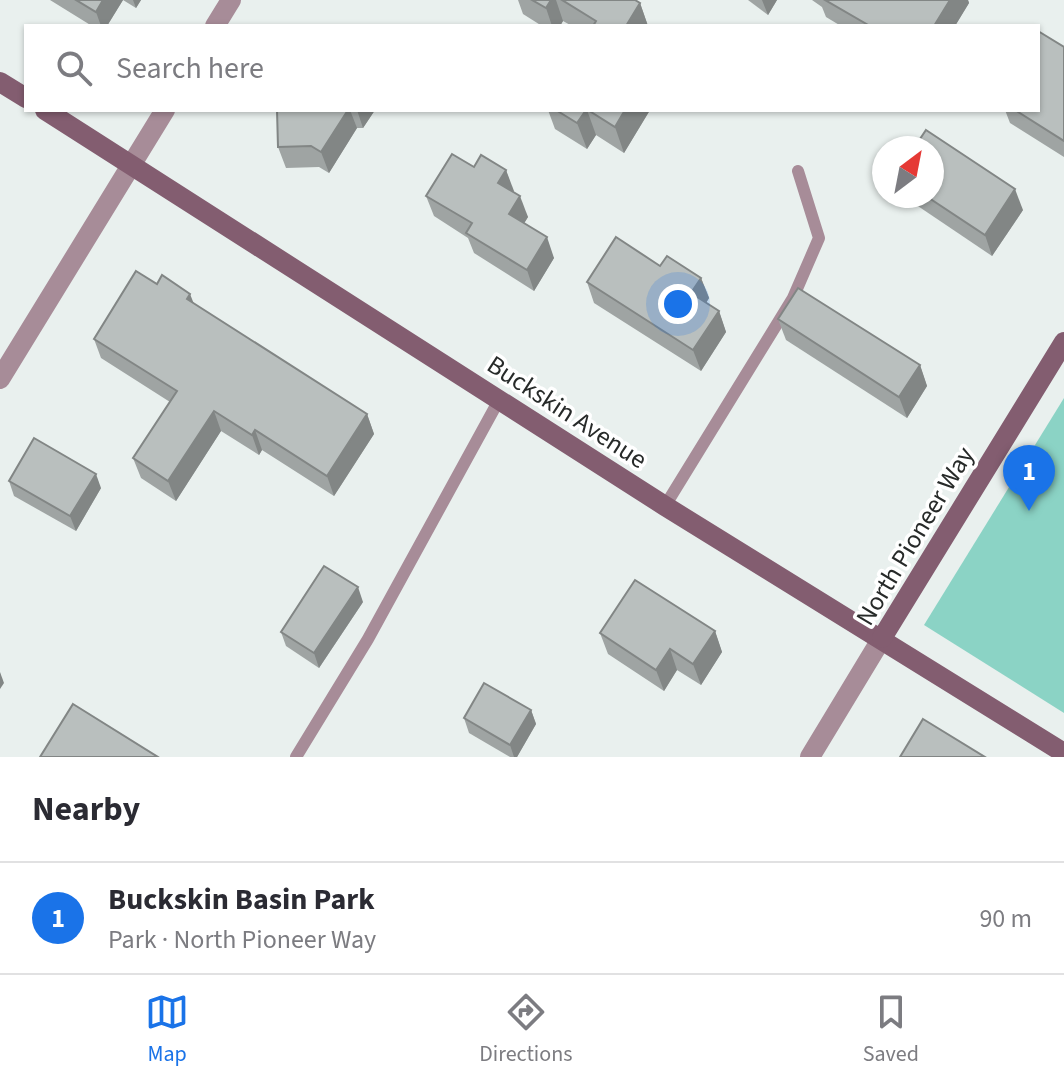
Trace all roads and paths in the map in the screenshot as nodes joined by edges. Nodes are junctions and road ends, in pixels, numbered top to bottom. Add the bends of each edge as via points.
1 (231, 0) edge
2 (216, 24) edge
3 (0, 82) edge
4 (24, 97) edge
5 (48, 112) edge
6 (164, 112) edge
7 (133, 165) junction
8 (798, 171) dead end
9 (1064, 342) edge
10 (0, 379) edge
11 (499, 400) junction
12 (665, 506) junction
13 (882, 638) junction
14 (1064, 753) edge
15 (296, 757) edge
16 (810, 757) edge

1 - 2 street
3 - 4 street
5 - 7 street, Buckskin Avenue
6 - 7 street
7 - 10 street
7 - 11 street, Buckskin Avenue
8 - 12 lane via 819,238 793,298
9 - 13 street, North Pioneer Way
11 - 12 street, Buckskin Avenue
11 - 15 lane via 368,639
12 - 13 street, Buckskin Avenue
13 - 14 street, Buckskin Avenue
13 - 16 street, North Pioneer Way

